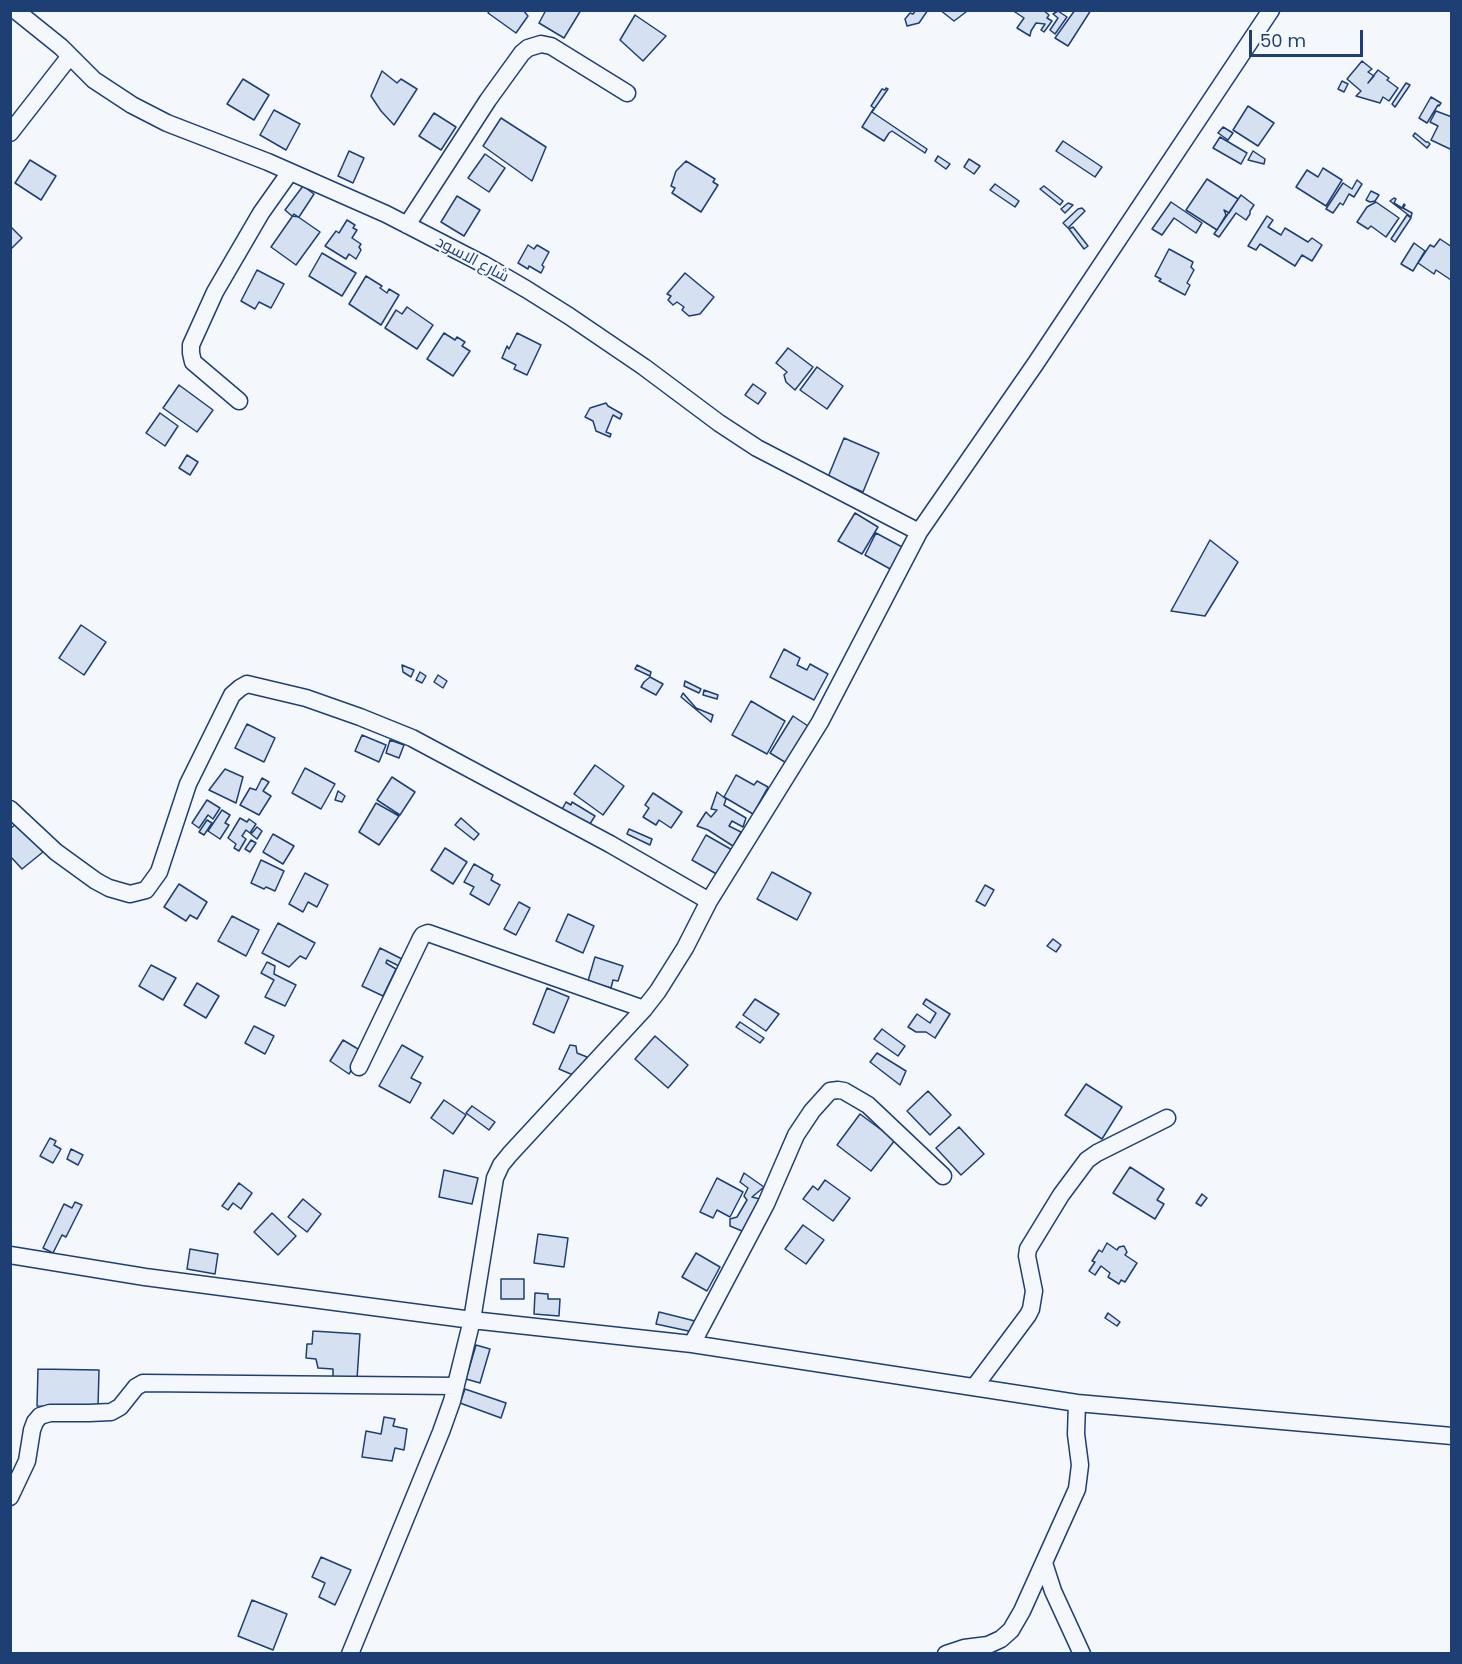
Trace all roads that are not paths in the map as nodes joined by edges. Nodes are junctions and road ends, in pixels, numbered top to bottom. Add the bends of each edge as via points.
1 (15, 10) edge
2 (1271, 10) edge
3 (70, 56) junction
4 (627, 93) dead end
5 (10, 133) edge
6 (290, 172) junction
7 (407, 225) junction
8 (239, 401) dead end
9 (919, 532) junction
10 (10, 809) edge
11 (709, 901) junction
12 (644, 1009) junction
13 (359, 1067) dead end
14 (1167, 1118) dead end
15 (943, 1176) dead end
16 (10, 1255) edge
17 (472, 1320) junction
18 (692, 1344) junction
19 (456, 1386) junction
20 (975, 1386) junction
21 (1077, 1403) junction
22 (1452, 1436) edge
23 (10, 1497) edge
24 (1044, 1563) junction
25 (350, 1653) edge
26 (946, 1653) edge
27 (1082, 1653) edge

1 - 3 street, شارع الاسود
2 - 9 street
3 - 5 street
3 - 6 street, شارع الاسود via 94,80 132,105
4 - 7 street via 552,46 528,48 488,100
6 - 7 street, شارع الاسود
6 - 8 street via 221,281 191,345 193,362
7 - 9 street, شارع الاسود via 526,289 757,448
9 - 11 street via 820,722
10 - 11 street via 56,852 96,881 130,894 146,890 159,872 188,784 232,695 248,684 306,698 412,738
11 - 12 street via 685,948
12 - 13 street via 425,934
12 - 17 street via 501,1165 495,1178
14 - 20 street via 1087,1160 1028,1249 1034,1292 1031,1310
15 - 18 street via 868,1105 844,1091 830,1091 796,1135 766,1204
16 - 17 street via 144,1277
17 - 18 street
17 - 19 street
18 - 20 street
19 - 23 street via 143,1383 111,1412 40,1416 32,1430 27,1461
19 - 25 street via 441,1432
20 - 21 street
21 - 22 street
21 - 24 street via 1077,1489
24 - 26 street via 1006,1635 995,1643
24 - 27 street

